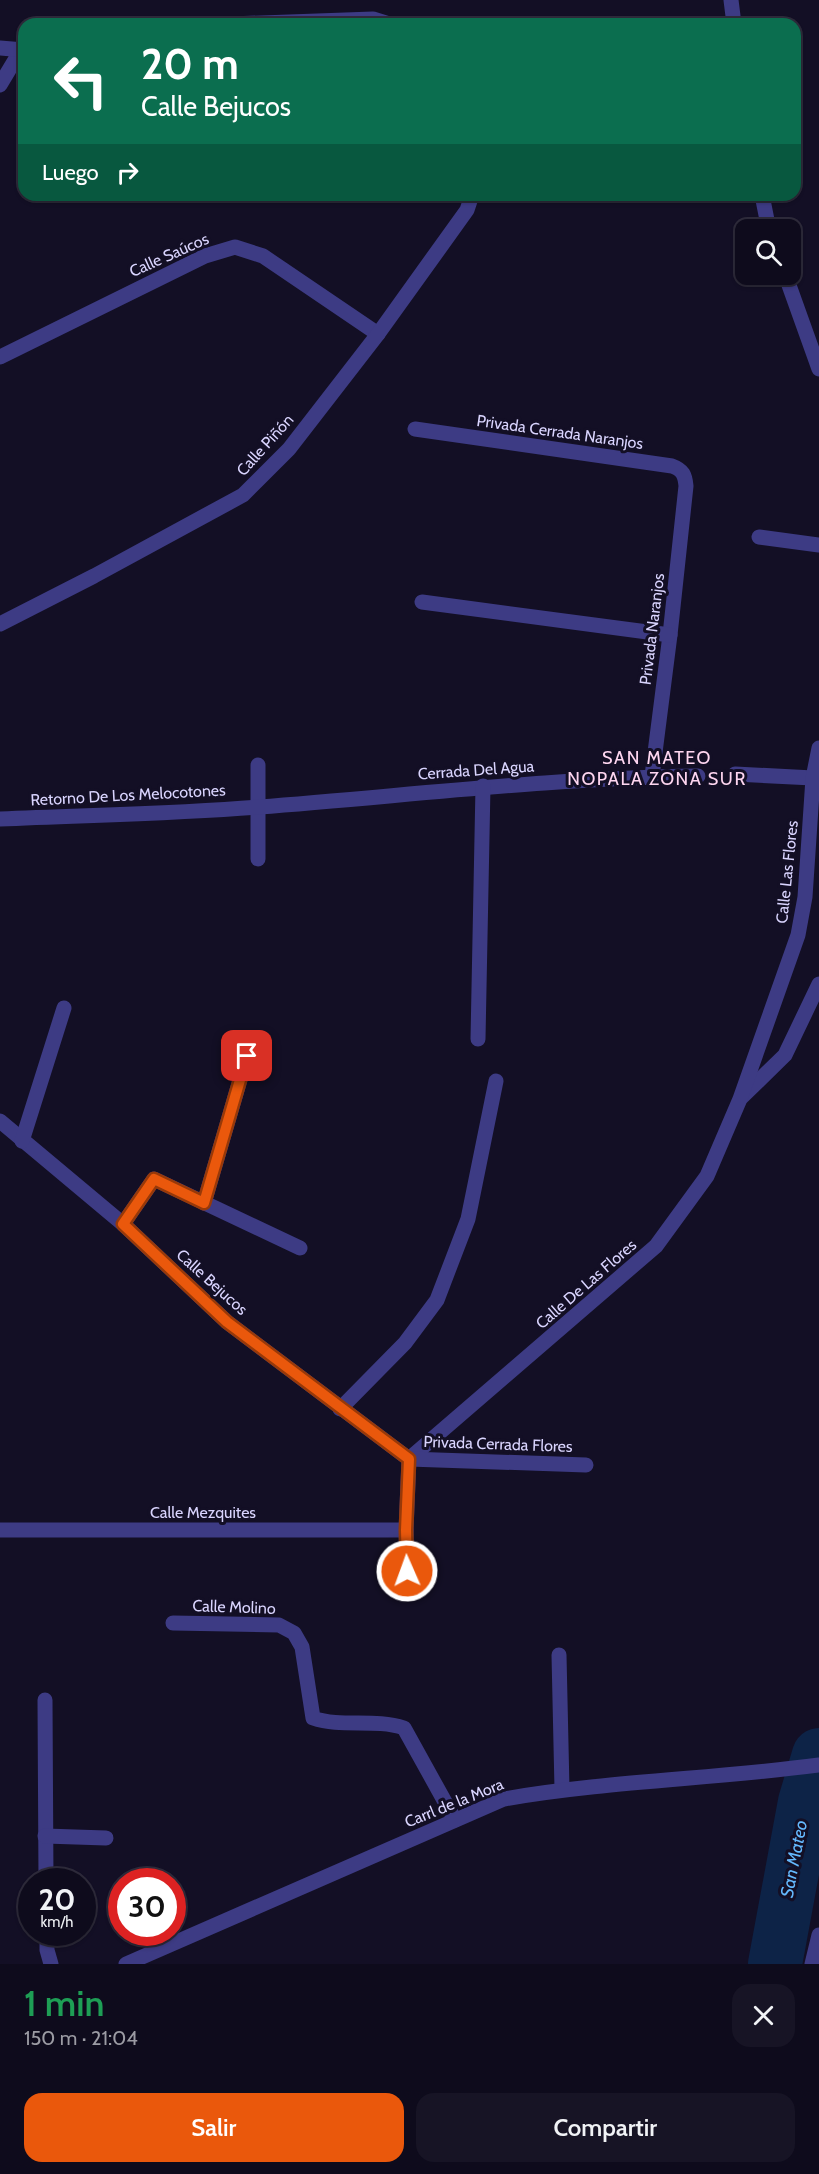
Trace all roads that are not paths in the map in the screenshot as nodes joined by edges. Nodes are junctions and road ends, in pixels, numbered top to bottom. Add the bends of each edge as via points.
1 (731, 0) edge
2 (733, 18) edge
3 (0, 48) edge
4 (18, 50) edge
5 (18, 58) edge
6 (0, 85) edge
7 (470, 201) edge
8 (763, 201) edge
9 (767, 219) edge
10 (789, 285) edge
11 (378, 334) junction
12 (0, 357) edge
13 (819, 369) edge
14 (415, 429) dead end
15 (686, 486) joint
16 (759, 537) dead end
17 (819, 545) edge
18 (422, 602) dead end
19 (0, 624) edge
20 (670, 635) junction
21 (819, 748) edge
22 (258, 765) dead end
23 (735, 774) dead end
24 (652, 776) junction
25 (698, 776) dead end
26 (813, 778) junction
27 (483, 786) junction
28 (257, 807) junction
29 (0, 819) edge
30 (258, 859) dead end
31 (819, 984) edge
32 (64, 1008) dead end
33 (478, 1039) dead end
34 (247, 1056) dead end
35 (496, 1081) dead end
36 (740, 1099) junction
37 (0, 1121) edge
38 (22, 1142) junction
39 (204, 1203) junction
40 (123, 1224) junction
41 (300, 1248) dead end
42 (340, 1409) junction
43 (409, 1459) junction
44 (586, 1465) dead end
45 (0, 1530) edge
46 (406, 1530) junction
47 (407, 1571) dead end
48 (173, 1623) dead end
49 (559, 1655) dead end
50 (45, 1700) dead end
51 (819, 1765) edge
52 (562, 1789) junction
53 (455, 1820) junction
54 (45, 1836) junction
55 (106, 1838) dead end
56 (46, 1868) edge
57 (819, 1935) edge
58 (47, 1946) edge
59 (51, 1964) edge
60 (126, 1964) edge
61 (812, 1964) edge

1 - 2 street
3 - 4 street
5 - 6 street
7 - 11 street, Calle Piñón via 468,210
8 - 9 street
10 - 13 street
11 - 12 street, Calle Saúcos via 263,256 235,247 205,256
11 - 19 street, Calle Piñón via 289,449 243,495
14 - 15 street, Privada Cerrada Naranjos via 672,466 685,475
15 - 20 street, Privada Naranjos
16 - 17 street
18 - 20 street
20 - 24 street, Privada Naranjos
21 - 26 street, Calle Las Flores
22 - 28 street
23 - 26 street
24 - 25 street, Cerrada Del Agua
24 - 27 street, Cerrada Del Agua
26 - 36 street, Calle Las Flores via 805,897 798,935
27 - 28 street, Cerrada Del Agua
27 - 33 street
28 - 29 street, Retorno De Los Melocotones
28 - 30 street
31 - 36 street via 785,1055
32 - 38 street
34 - 39 street
35 - 42 street via 468,1219 437,1300 405,1342
36 - 43 street, Calle De Las Flores via 707,1176 656,1246
37 - 38 street, Calle Bejucos
38 - 40 street, Calle Bejucos
39 - 40 street via 154,1179
39 - 41 street
40 - 42 street, Calle Bejucos via 227,1322
42 - 43 street, Calle Bejucos
43 - 44 street, Privada Cerrada Flores
43 - 46 street
45 - 46 street, Calle Mezquites
46 - 47 street
48 - 53 street, Calle Molino via 279,1625 294,1633 302,1647 313,1718 404,1728
49 - 52 street
50 - 54 street
51 - 52 street, Carrl de la Mora
52 - 53 street, Carrl de la Mora via 504,1799
53 - 60 street, Carrl de la Mora
54 - 55 street
54 - 56 street
57 - 61 street
58 - 59 street

